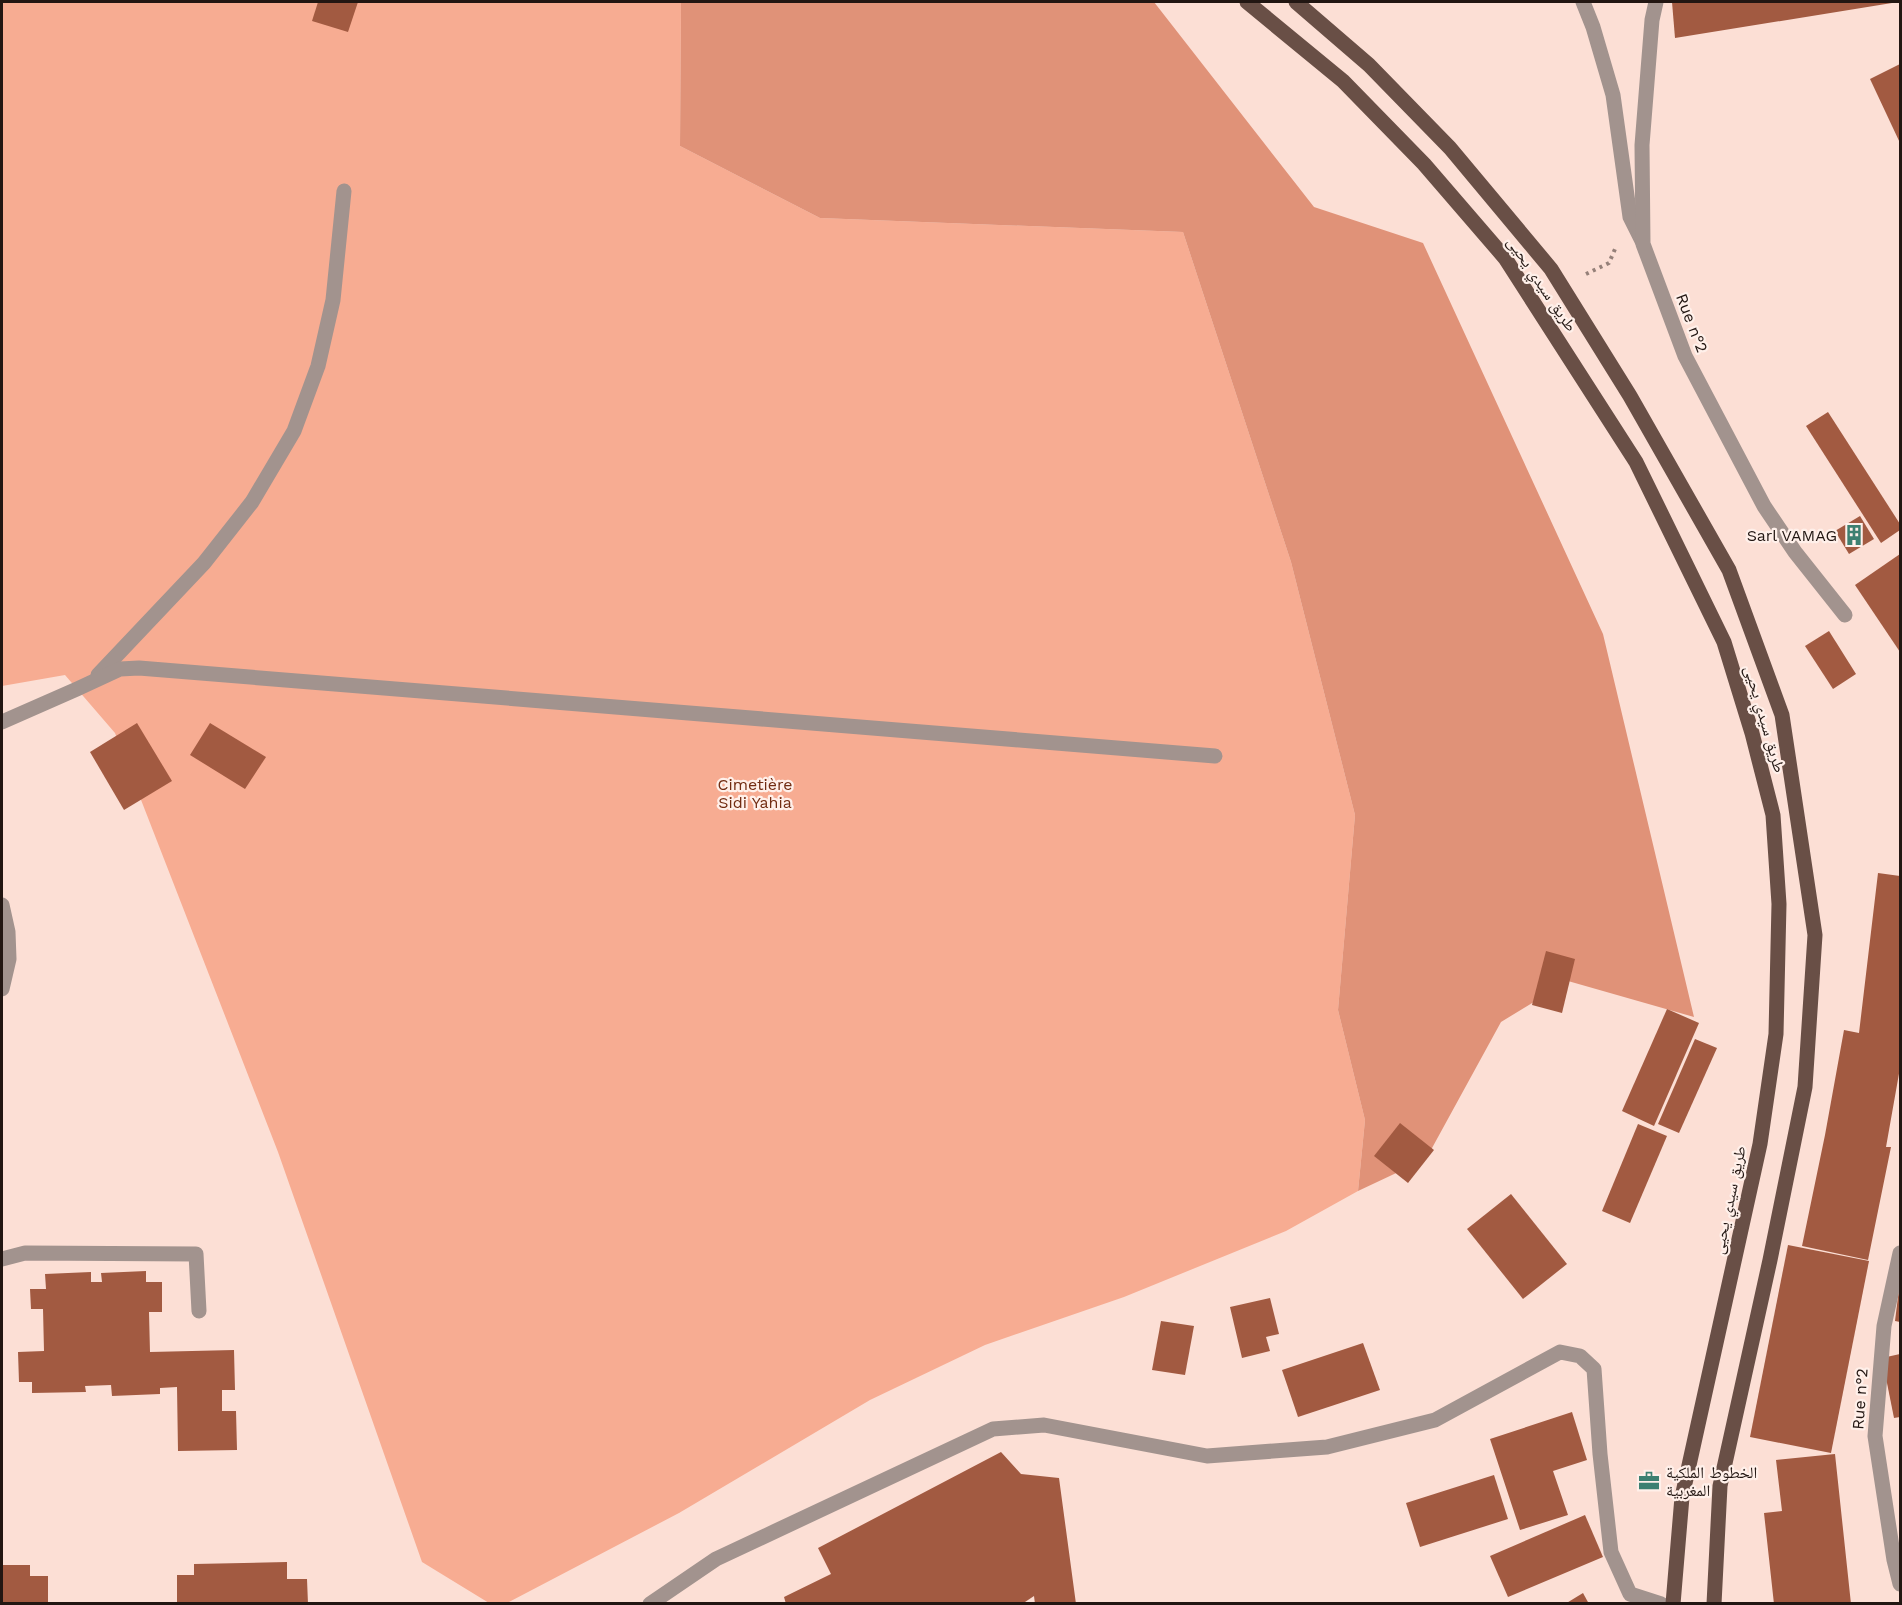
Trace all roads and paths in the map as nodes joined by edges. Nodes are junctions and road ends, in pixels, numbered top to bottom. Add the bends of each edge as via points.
1 (1246, 2) edge
2 (1296, 2) edge
3 (1583, 2) edge
4 (1656, 2) edge
5 (344, 190) dead end
6 (1630, 217) junction
7 (1643, 244) junction
8 (1560, 285) junction
9 (1845, 615) dead end
10 (91, 683) junction
11 (2, 722) edge
12 (1215, 756) dead end
13 (2, 905) edge
14 (2, 989) edge
15 (1900, 1253) edge
16 (2, 1259) edge
17 (199, 1311) dead end
18 (1900, 1584) edge
19 (650, 1604) edge
20 (1661, 1604) edge
21 (1673, 1604) edge
22 (1714, 1604) edge

1 - 21 main road, طريق سيدي يحيى via 1343,81 1424,164 1505,258 1636,462 1724,642 1752,733 1773,815 1779,904 1776,1034 1760,1144 1682,1497
2 - 8 main road, طريق سيدي يحيى via 1369,65 1450,148
3 - 6 street via 1613,95
4 - 7 street, Rue n°2 via 1642,145
5 - 10 street via 333,300 318,366 294,431 252,502 204,563
6 - 7 street
6 - 8 path via 1609,263
7 - 9 street, Rue n°2 via 1685,356 1764,506
8 - 22 main road, طريق سيدي يحيى via 1630,396 1729,570 1782,715 1815,935 1806,1087 1720,1486
10 - 11 street
10 - 12 street via 120,669 139,668
13 - 14 street via 9,959
15 - 18 street, Rue n°2 via 1884,1326 1875,1436
16 - 17 street via 25,1253 196,1254
19 - 20 street via 716,1559 993,1429 1044,1425 1207,1456 1328,1447 1435,1420 1560,1352 1581,1356 1594,1369 1611,1552 1630,1594

